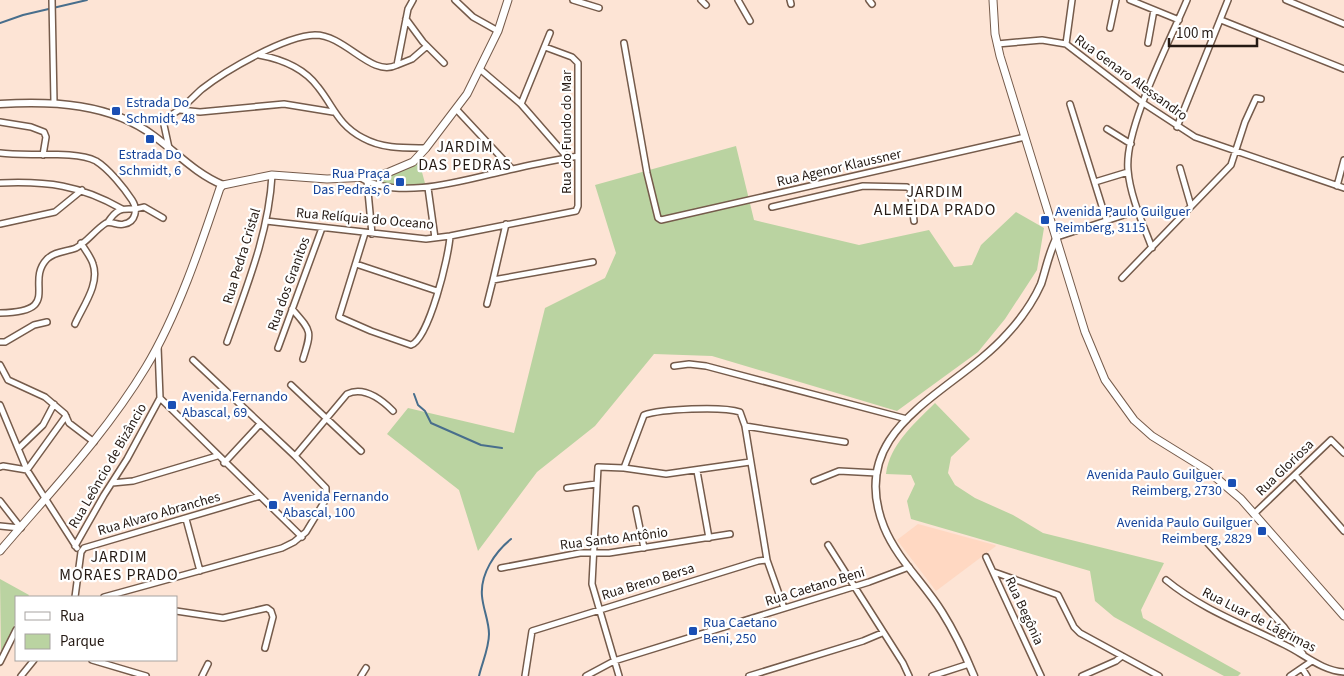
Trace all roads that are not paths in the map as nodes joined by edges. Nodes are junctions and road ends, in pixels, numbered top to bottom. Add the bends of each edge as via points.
1 (413, 0) edge
2 (455, 0) edge
3 (508, 0) edge
4 (573, 0) edge
5 (701, 0) edge
6 (739, 0) edge
7 (993, 0) edge
8 (1072, 0) edge
9 (1116, 0) edge
10 (1130, 0) edge
11 (1187, 0) edge
12 (1228, 0) edge
13 (1286, 0) edge
14 (52, 2) edge
15 (1293, 2) edge
16 (706, 5) dead end
17 (599, 8) dead end
18 (1154, 10) junction
19 (406, 19) junction
20 (1179, 20) junction
21 (1221, 20) junction
22 (750, 21) dead end
23 (1344, 24) edge
24 (1110, 28) dead end
25 (498, 31) junction
26 (550, 33) dead end
27 (624, 43) dead end
28 (997, 44) junction
29 (1066, 44) junction
30 (1148, 44) dead end
31 (427, 46) junction
32 (545, 47) junction
33 (259, 55) junction
34 (444, 62) dead end
35 (397, 65) junction
36 (1344, 69) edge
37 (481, 70) junction
38 (1261, 99) dead end
39 (54, 102) junction
40 (1143, 103) junction
41 (0, 104) edge
42 (521, 104) junction
43 (1070, 104) dead end
44 (180, 110) junction
45 (457, 110) junction
46 (333, 112) junction
47 (0, 122) edge
48 (1178, 127) junction
49 (1107, 130) dead end
50 (1025, 137) junction
51 (1131, 144) junction
52 (169, 148) junction
53 (426, 148) junction
54 (1236, 152) junction
55 (0, 153) edge
56 (43, 155) junction
57 (578, 156) junction
58 (568, 158) junction
59 (1344, 161) edge
60 (1180, 168) dead end
61 (512, 169) junction
62 (1128, 172) junction
63 (272, 175) junction
64 (859, 175) junction
65 (364, 180) junction
66 (1095, 182) junction
67 (0, 183) edge
68 (1337, 186) junction
69 (221, 187) junction
70 (862, 187) junction
71 (428, 188) junction
72 (1344, 188) edge
73 (82, 190) junction
74 (1191, 206) junction
75 (772, 207) dead end
76 (122, 209) junction
77 (136, 209) junction
78 (578, 209) joint
79 (1139, 210) junction
80 (163, 218) dead end
81 (1106, 219) junction
82 (266, 221) junction
83 (914, 221) dead end
84 (108, 222) junction
85 (0, 224) edge
86 (506, 224) junction
87 (322, 228) junction
88 (365, 233) junction
89 (372, 234) junction
90 (450, 236) junction
91 (1057, 237) junction
92 (435, 238) junction
93 (81, 243) junction
94 (1152, 248) junction
95 (593, 262) dead end
96 (356, 264) junction
97 (1122, 278) dead end
98 (493, 280) junction
99 (437, 292) junction
100 (487, 304) dead end
101 (292, 309) junction
102 (0, 313) edge
103 (47, 322) dead end
104 (75, 324) dead end
105 (0, 342) edge
106 (226, 342) dead end
107 (278, 348) dead end
108 (155, 357) junction
109 (303, 359) dead end
110 (193, 360) dead end
111 (0, 365) edge
112 (674, 366) dead end
113 (291, 385) dead end
114 (160, 398) junction
115 (54, 404) junction
116 (0, 405) edge
117 (393, 411) dead end
118 (66, 416) junction
119 (326, 416) junction
120 (907, 419) junction
121 (260, 424) junction
122 (745, 426) junction
123 (94, 442) junction
124 (845, 442) dead end
125 (19, 448) junction
126 (361, 451) dead end
127 (1344, 453) edge
128 (218, 456) junction
129 (296, 456) junction
130 (750, 462) junction
131 (224, 463) junction
132 (0, 467) edge
133 (624, 468) junction
134 (27, 470) junction
135 (698, 471) junction
136 (877, 473) junction
137 (1295, 475) junction
138 (814, 482) dead end
139 (112, 483) junction
140 (596, 484) junction
141 (567, 488) dead end
142 (260, 496) junction
143 (46, 499) junction
144 (0, 501) edge
145 (636, 509) dead end
146 (1255, 513) junction
147 (186, 519) junction
148 (0, 526) edge
149 (21, 528) junction
150 (1344, 531) edge
151 (730, 534) dead end
152 (302, 537) junction
153 (709, 538) junction
154 (1204, 539) dead end
155 (828, 545) dead end
156 (75, 546) junction
157 (644, 548) junction
158 (0, 551) edge
159 (81, 552) junction
160 (593, 554) junction
161 (986, 556) dead end
162 (767, 560) junction
163 (909, 567) junction
164 (500, 568) dead end
165 (200, 571) junction
166 (994, 572) junction
167 (1166, 580) dead end
168 (853, 586) junction
169 (119, 593) junction
170 (75, 596) edge
171 (108, 596) edge
172 (124, 596) edge
173 (784, 608) junction
174 (598, 610) junction
175 (178, 612) edge
176 (1344, 616) edge
177 (15, 632) edge
178 (882, 633) junction
179 (265, 648) dead end
180 (1122, 656) junction
181 (1305, 656) junction
182 (1312, 660) junction
183 (33, 661) edge
184 (95, 661) edge
185 (614, 661) junction
186 (0, 662) edge
187 (208, 664) dead end
188 (969, 664) junction
189 (366, 668) dead end
190 (1302, 668) junction
191 (1344, 672) edge
192 (21, 676) edge
193 (146, 676) edge
194 (202, 676) edge
195 (361, 676) edge
196 (525, 676) edge
197 (586, 676) edge
198 (619, 676) edge
199 (749, 676) edge
200 (908, 676) edge
201 (932, 676) edge
202 (974, 676) edge
203 (1041, 676) edge
204 (1082, 676) edge
205 (1159, 676) edge
206 (1290, 676) edge
207 (1307, 676) edge

1 - 19 street
2 - 25 street via 473,17
3 - 25 main road
4 - 17 street
5 - 16 street
6 - 22 street
7 - 28 main road
8 - 29 street
9 - 24 street
10 - 18 street
11 - 20 street
12 - 21 street
13 - 15 street
14 - 39 street
15 - 23 street
18 - 20 street
18 - 30 street
19 - 31 street
19 - 35 street
20 - 40 street
21 - 36 street
21 - 48 street
25 - 37 main road
26 - 32 street
27 - 64 street, Rua Agenor Klaussner via 647,172 659,219
28 - 29 street, Rua Genaro Alessandro via 1042,40
28 - 50 main road
29 - 40 street, Rua Genaro Alessandro
31 - 34 street
31 - 35 street via 412,59
32 - 42 street
32 - 57 street, Rua do Fundo do Mar via 574,58 578,63
33 - 35 street via 293,40 315,35 343,43 380,69
33 - 44 street via 203,88
33 - 46 street via 288,63 304,73 318,86
37 - 42 street
37 - 45 main road
38 - 54 street via 1256,98 1252,105
39 - 41 street
39 - 52 street via 120,116 137,124
40 - 48 street, Rua Genaro Alessandro
40 - 51 street
42 - 58 street
43 - 66 street
44 - 46 street via 200,112 284,104
44 - 52 street via 164,123
45 - 53 main road
45 - 61 street
46 - 53 street via 352,130 372,142 394,148
47 - 56 street via 44,132
48 - 54 street, Rua Genaro Alessandro
49 - 51 street
50 - 64 street, Rua Agenor Klaussner
50 - 91 main road
51 - 62 street
52 - 69 street
53 - 65 main road via 413,162
54 - 68 street, Rua Genaro Alessandro
54 - 74 street via 1230,165
55 - 56 street
56 - 77 street via 94,160 131,198
57 - 58 street
57 - 78 street, Rua do Fundo do Mar
58 - 61 street
59 - 68 street
60 - 74 street
61 - 71 street
62 - 66 street
62 - 79 street
63 - 65 main road
63 - 69 main road
63 - 82 street, Rua Pedra Cristal
64 - 70 street
65 - 71 street via 390,186
65 - 89 street
66 - 81 street
67 - 73 street via 54,183
68 - 72 street, Rua Genaro Alessandro
69 - 108 main road
70 - 75 street
70 - 83 street via 907,187 910,189
71 - 92 street
73 - 76 street
73 - 85 street via 55,212
74 - 94 street
76 - 77 street
76 - 84 street via 115,211
77 - 80 street via 144,206
77 - 84 street via 135,216 128,223
78 - 86 street, Rua Relíquia do Oceano
79 - 81 street
79 - 94 street
81 - 91 street
82 - 87 street, Rua Relíquia do Oceano
82 - 106 street, Rua Pedra Cristal
84 - 93 street
86 - 90 street, Rua Relíquia do Oceano
86 - 98 street
87 - 88 street, Rua Relíquia do Oceano
87 - 101 street, Rua dos Granitos
88 - 89 street, Rua Relíquia do Oceano
88 - 96 street
89 - 92 street, Rua Relíquia do Oceano
90 - 92 street, Rua Relíquia do Oceano
90 - 99 street
91 - 120 street via 1034,297 1008,333
91 - 146 main road via 1094,359 1117,399 1152,436 1207,470
93 - 102 street via 46,260 38,298 30,310
93 - 104 street via 93,263 94,277 92,289
94 - 97 street
95 - 98 street
96 - 99 street
96 - 99 street via 339,318 377,334 414,344 422,335
98 - 100 street
101 - 107 street, Rua dos Granitos
101 - 109 street via 310,335
103 - 105 street
108 - 114 street
108 - 123 main road
110 - 121 street
111 - 115 street via 8,380
112 - 120 street via 706,366
113 - 119 street
114 - 128 street
114 - 139 street, Rua Leôncio de Bizâncio
115 - 118 street
115 - 125 street via 44,425
116 - 125 street
117 - 119 street via 379,398 353,391 346,394
118 - 123 street
118 - 134 street
119 - 126 street
119 - 129 street
120 - 136 street via 886,444
121 - 129 street
121 - 131 street
122 - 124 street
122 - 130 street
122 - 133 street via 741,413 736,411 687,410 647,414 642,417
123 - 143 main road
125 - 134 street
127 - 137 street, Rua Gloriosa via 1332,440
128 - 131 street
128 - 139 street
129 - 152 street via 327,491
130 - 135 street
130 - 162 street
131 - 142 street
132 - 134 street
133 - 135 street via 658,474
133 - 140 street via 598,467
134 - 143 street
135 - 153 street
136 - 138 street via 839,471
136 - 163 street via 876,497 884,525
137 - 146 street, Rua Gloriosa
137 - 150 street
139 - 156 street, Rua Leôncio de Bizâncio
140 - 141 street
140 - 160 street
142 - 147 street, Rua Alvaro Abranches
142 - 152 street
143 - 149 main road
143 - 156 street
144 - 149 street
145 - 157 street
146 - 176 main road
147 - 159 street, Rua Alvaro Abranches via 88,547
147 - 165 street
148 - 149 street
149 - 158 main road
151 - 153 street, Rua Santo Antônio
152 - 165 street via 282,548
153 - 157 street, Rua Santo Antônio
154 - 181 street via 1284,627
155 - 168 street
156 - 159 street
157 - 160 street, Rua Santo Antônio
159 - 170 street
160 - 164 street, Rua Santo Antônio via 580,553
160 - 174 street via 592,584
161 - 166 street, Rua Begônia
162 - 173 street
162 - 174 street, Rua Breno Bersa
163 - 168 street, Rua Caetano Beni
163 - 188 street via 942,612
165 - 169 street
166 - 180 street via 1058,595 1080,633
166 - 203 street, Rua Begônia
167 - 181 street, Rua Luar de Lágrimas via 1190,598
168 - 173 street, Rua Caetano Beni
168 - 178 street
169 - 171 street
169 - 172 street
173 - 185 street, Rua Caetano Beni
174 - 185 street
174 - 196 street, Rua Breno Bersa via 532,631
175 - 179 street via 223,618 267,608 273,617
177 - 186 street
178 - 199 street
178 - 200 street
180 - 204 street
180 - 205 street
181 - 182 street, Rua Luar de Lágrimas
182 - 190 street
182 - 191 street, Rua Luar de Lágrimas
183 - 192 street
184 - 193 street
185 - 197 street, Rua Caetano Beni
185 - 198 street
187 - 194 street
188 - 201 street
188 - 202 street
189 - 195 street
190 - 206 street
190 - 207 street

